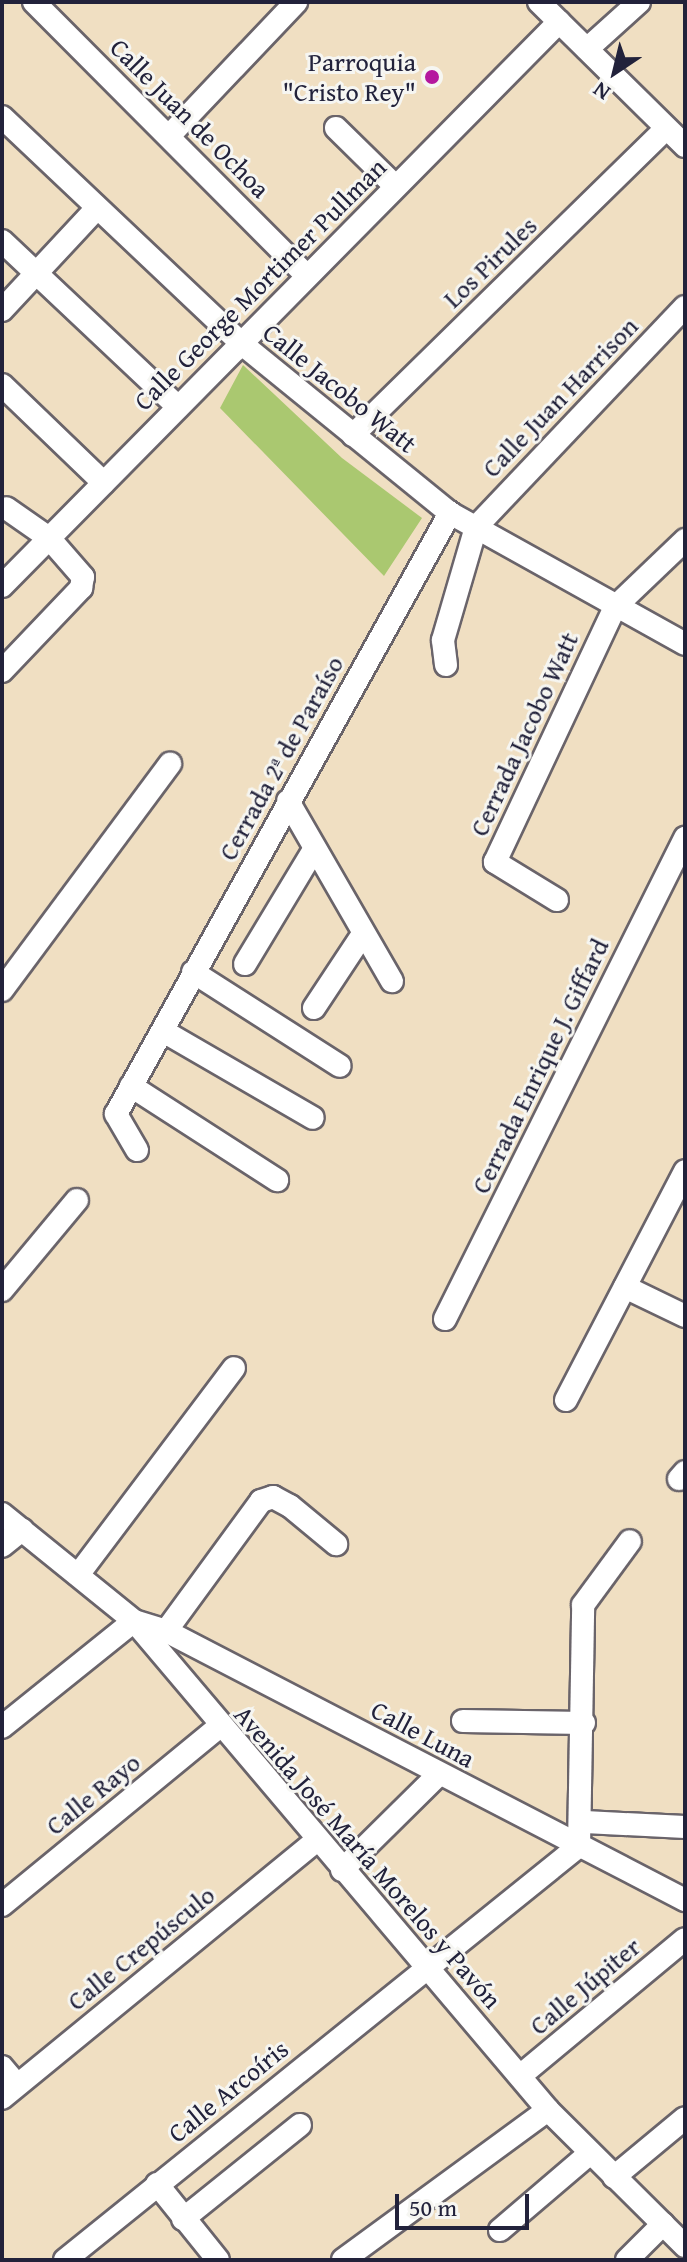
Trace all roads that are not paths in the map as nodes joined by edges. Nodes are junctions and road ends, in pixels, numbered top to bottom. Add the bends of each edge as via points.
1 (34, 2) edge
2 (296, 2) edge
3 (539, 2) edge
4 (639, 2) edge
5 (559, 22) junction
6 (587, 49) junction
7 (2, 117) edge
8 (336, 128) dead end
9 (678, 135) edge
10 (169, 136) junction
11 (395, 186) junction
12 (97, 208) junction
13 (2, 241) edge
14 (36, 273) junction
15 (305, 274) junction
16 (685, 307) edge
17 (2, 310) edge
18 (242, 344) junction
19 (7, 400) edge
20 (178, 407) junction
21 (353, 435) junction
22 (104, 483) junction
23 (6, 508) dead end
24 (450, 513) junction
25 (476, 527) junction
26 (49, 538) junction
27 (685, 540) edge
28 (2, 586) edge
29 (615, 607) junction
30 (685, 644) edge
31 (446, 665) dead end
32 (2, 671) edge
33 (170, 764) dead end
34 (288, 801) junction
35 (685, 838) edge
36 (315, 848) junction
37 (557, 900) dead end
38 (363, 934) junction
39 (245, 964) dead end
40 (193, 972) junction
41 (392, 981) dead end
42 (2, 990) edge
43 (314, 1008) dead end
44 (163, 1031) junction
45 (340, 1066) dead end
46 (131, 1086) junction
47 (313, 1118) dead end
48 (137, 1150) dead end
49 (685, 1171) edge
50 (277, 1180) dead end
51 (77, 1200) dead end
52 (625, 1287) junction
53 (2, 1290) edge
54 (685, 1316) edge
55 (445, 1319) dead end
56 (234, 1368) dead end
57 (566, 1400) dead end
58 (2, 1514) edge
59 (22, 1530) junction
60 (630, 1541) dead end
61 (336, 1544) dead end
62 (2, 1546) edge
63 (78, 1575) junction
64 (134, 1621) junction
65 (166, 1631) junction
66 (463, 1721) dead end
67 (584, 1723) junction
68 (2, 1727) edge
69 (219, 1727) junction
70 (439, 1774) junction
71 (585, 1822) junction
72 (685, 1827) edge
73 (316, 1841) junction
74 (579, 1846) junction
75 (342, 1870) junction
76 (685, 1900) edge
77 (2, 1905) edge
78 (685, 1939) edge
79 (428, 1968) junction
80 (2, 2067) edge
81 (520, 2076) junction
82 (10, 2092) edge
83 (548, 2110) junction
84 (685, 2118) edge
85 (300, 2125) dead end
86 (590, 2153) junction
87 (614, 2177) junction
88 (157, 2184) junction
89 (183, 2219) junction
90 (663, 2224) junction
91 (500, 2230) dead end
92 (685, 2246) edge
93 (65, 2260) edge
94 (218, 2260) edge
95 (343, 2260) edge
96 (627, 2260) edge

1 - 10 street, Calle Juan de Ochoa
2 - 10 street
3 - 5 street
4 - 6 street
5 - 6 street
5 - 11 street, Calle George Mortimer Pullman
6 - 9 street
7 - 12 street, Calle Jacobo Watt
8 - 11 street
9 - 21 street, Los Pirules
10 - 15 street, Calle Juan de Ochoa
11 - 15 street, Calle George Mortimer Pullman
12 - 14 street
12 - 18 street, Calle Jacobo Watt
13 - 14 street
14 - 17 street
14 - 20 street
15 - 18 street, Calle George Mortimer Pullman
16 - 25 street, Calle Juan Harrison
18 - 20 street, Calle George Mortimer Pullman
18 - 21 street, Calle Jacobo Watt
19 - 22 street
20 - 22 street, Calle George Mortimer Pullman
21 - 24 street, Calle Jacobo Watt
22 - 26 street, Calle George Mortimer Pullman
23 - 26 street
24 - 25 street, Calle Jacobo Watt
24 - 34 street, Cerrada 2ª de Paraíso
25 - 29 street, Calle Jacobo Watt
25 - 31 street via 443,640
26 - 28 street, Calle George Mortimer Pullman
26 - 32 street via 83,577 81,588
27 - 29 street
29 - 30 street, Calle Jacobo Watt
29 - 37 street, Cerrada Jacobo Watt via 495,862
33 - 42 street
34 - 36 street
34 - 40 street, Cerrada 2ª de Paraíso
35 - 55 street, Cerrada Enrique J. Giffard
36 - 38 street
36 - 39 street
38 - 41 street
38 - 43 street
40 - 44 street, Cerrada 2ª de Paraíso
40 - 45 street
44 - 46 street, Cerrada 2ª de Paraíso
44 - 47 street
46 - 48 street, Cerrada 2ª de Paraíso via 116,1114
46 - 50 street
49 - 52 street
51 - 53 street
52 - 54 street
52 - 57 street
56 - 63 street
58 - 59 street, Avenida José María Morelos y Pavón
59 - 62 street
59 - 63 street, Avenida José María Morelos y Pavón
60 - 67 street via 583,1605
61 - 65 street via 290,1506 273,1497 261,1501
63 - 64 street, Avenida José María Morelos y Pavón
64 - 65 street, Calle Luna
64 - 68 street
64 - 69 street, Avenida José María Morelos y Pavón
65 - 70 street, Calle Luna
66 - 67 street
67 - 71 street
69 - 73 street, Avenida José María Morelos y Pavón
69 - 77 street, Calle Rayo
70 - 74 street, Calle Luna
70 - 75 street
71 - 72 street
71 - 74 street
73 - 75 street, Avenida José María Morelos y Pavón
73 - 82 street, Calle Crepúsculo
74 - 76 street, Calle Luna
74 - 79 street, Calle Arcoíris
75 - 79 street, Avenida José María Morelos y Pavón
78 - 81 street, Calle Júpiter
79 - 81 street, Avenida José María Morelos y Pavón
79 - 88 street, Calle Arcoíris
80 - 82 street
81 - 83 street, Avenida José María Morelos y Pavón
83 - 86 street, Avenida José María Morelos y Pavón
83 - 95 street
84 - 87 street
85 - 89 street
86 - 87 street, Avenida José María Morelos y Pavón
86 - 91 street
87 - 90 street, Avenida José María Morelos y Pavón
88 - 89 street
88 - 93 street, Calle Arcoíris
89 - 94 street
90 - 92 street, Avenida José María Morelos y Pavón
90 - 96 street

